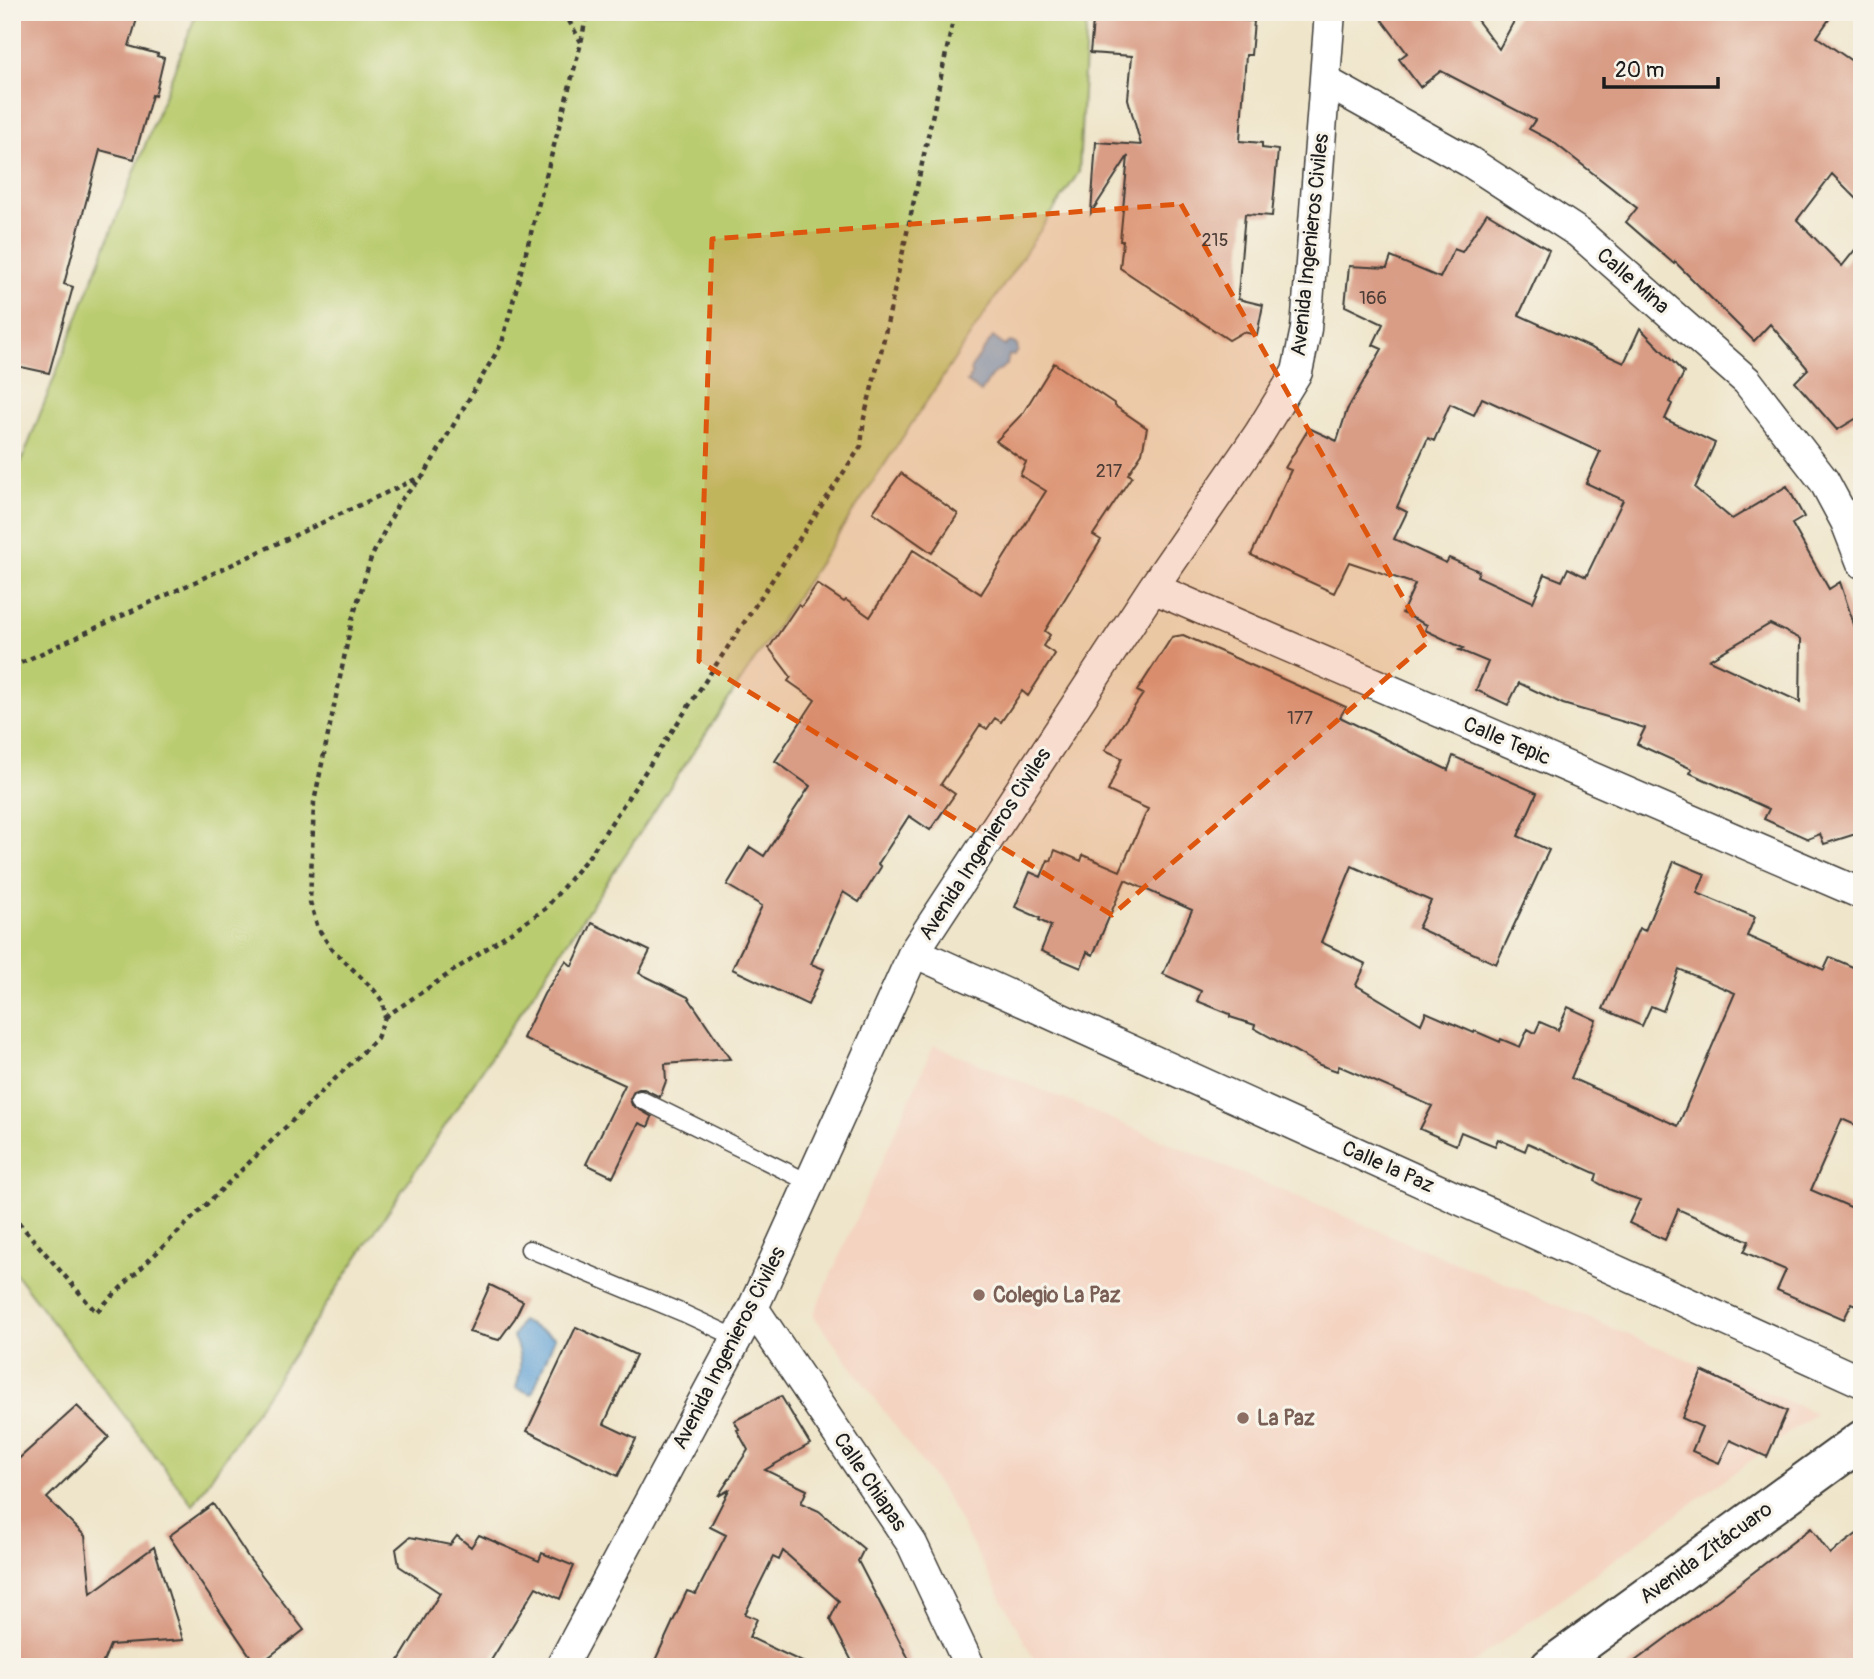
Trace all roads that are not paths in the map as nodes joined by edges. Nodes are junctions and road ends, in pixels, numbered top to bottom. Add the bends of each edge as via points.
1 (1330, 12) edge
2 (1325, 82) junction
3 (1862, 563) edge
4 (1153, 588) junction
5 (1862, 894) edge
6 (914, 952) junction
7 (640, 1099) dead end
8 (810, 1183) junction
9 (529, 1249) dead end
10 (753, 1308) junction
11 (737, 1338) junction
12 (1862, 1382) edge
13 (1862, 1440) edge
14 (561, 1667) edge
15 (970, 1667) edge
16 (1550, 1667) edge

1 - 2 street, Avenida Ingenieros Civiles
2 - 3 street, Calle Mina via 1470,162 1578,233 1746,381 1824,481
2 - 4 street, Avenida Ingenieros Civiles via 1306,329 1297,372
4 - 5 street, Calle Tepic
4 - 6 street, Avenida Ingenieros Civiles
6 - 8 street, Avenida Ingenieros Civiles
6 - 12 street, Calle la Paz
7 - 8 lane
8 - 10 street, Avenida Ingenieros Civiles
9 - 11 lane
10 - 11 street, Avenida Ingenieros Civiles
10 - 15 street, Calle Chiapas via 912,1544
11 - 14 street, Avenida Ingenieros Civiles
13 - 16 street, Avenida Zitácuaro

